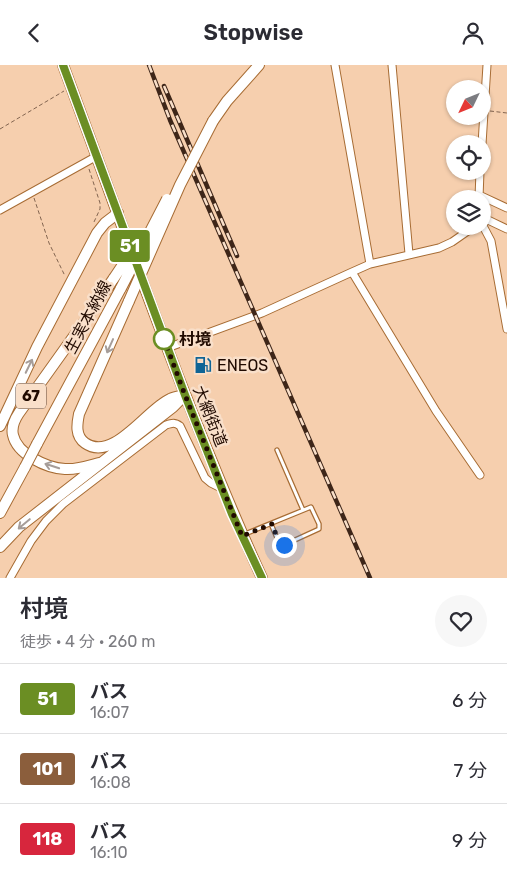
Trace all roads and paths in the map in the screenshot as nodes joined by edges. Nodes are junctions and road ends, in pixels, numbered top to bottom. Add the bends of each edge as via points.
1 (63, 65) edge
2 (259, 65) edge
3 (335, 65) edge
4 (392, 65) edge
5 (487, 65) edge
6 (486, 80) edge
7 (71, 87) junction
8 (491, 111) edge
9 (507, 113) edge
10 (213, 121) junction
11 (0, 129) edge
12 (97, 156) junction
13 (86, 161) junction
14 (32, 192) junction
15 (491, 202) edge
16 (163, 207) junction
17 (507, 208) edge
18 (0, 210) edge
19 (118, 213) junction
20 (491, 221) edge
21 (90, 229) dead end
22 (507, 229) edge
23 (462, 235) edge
24 (488, 235) edge
25 (409, 254) junction
26 (370, 263) junction
27 (352, 272) junction
28 (65, 276) dead end
29 (507, 329) edge
30 (168, 348) junction
31 (185, 395) junction
32 (0, 426) edge
33 (277, 450) dead end
34 (99, 463) junction
35 (480, 475) dead end
36 (222, 489) junction
37 (303, 510) junction
38 (0, 513) edge
39 (272, 524) junction
40 (242, 536) junction
41 (0, 547) edge
42 (10, 578) edge
43 (262, 578) edge

1 - 7 main road, 大網街道
2 - 10 main road, 生実本納線 / 67
3 - 26 street
4 - 25 street
5 - 6 street
7 - 11 path
7 - 12 main road, 大網街道
8 - 9 path
10 - 16 main road, 生実本納線 / 67, bridge
10 -> 31 main road, bridge via 180,185 79,414 77,429 82,441 98,448 113,443 169,399
12 - 13 street
12 - 19 main road, 大網街道
13 - 14 street
13 - 21 path via 100,203
14 - 18 street
14 - 28 path via 48,243
15 - 17 street
34 -> 16 main road, 67, bridge via 65,469 48,465 20,449 12,429 19,413
16 - 38 main road, 生実本納線 / 67, bridge
19 - 30 main road, 大網街道
32 -> 19 main road, 67 via 97,233
20 - 22 street
23 - 25 street via 440,248
24 - 29 street
25 - 26 street
26 - 27 street
27 - 30 street via 262,313
27 - 35 street via 436,411
30 - 31 main road, 大網街道
31 - 34 main road, 67
31 - 36 main road, 大網街道
33 - 37 lane
34 -> 41 main road, 67 via 19,527
36 - 40 main road, 大網街道
36 - 42 street via 205,478 180,427 172,423 166,425 46,521
37 - 39 lane
37 - 39 lane via 311,507 319,529 280,545
39 - 40 lane
40 - 43 main road, 大網街道

